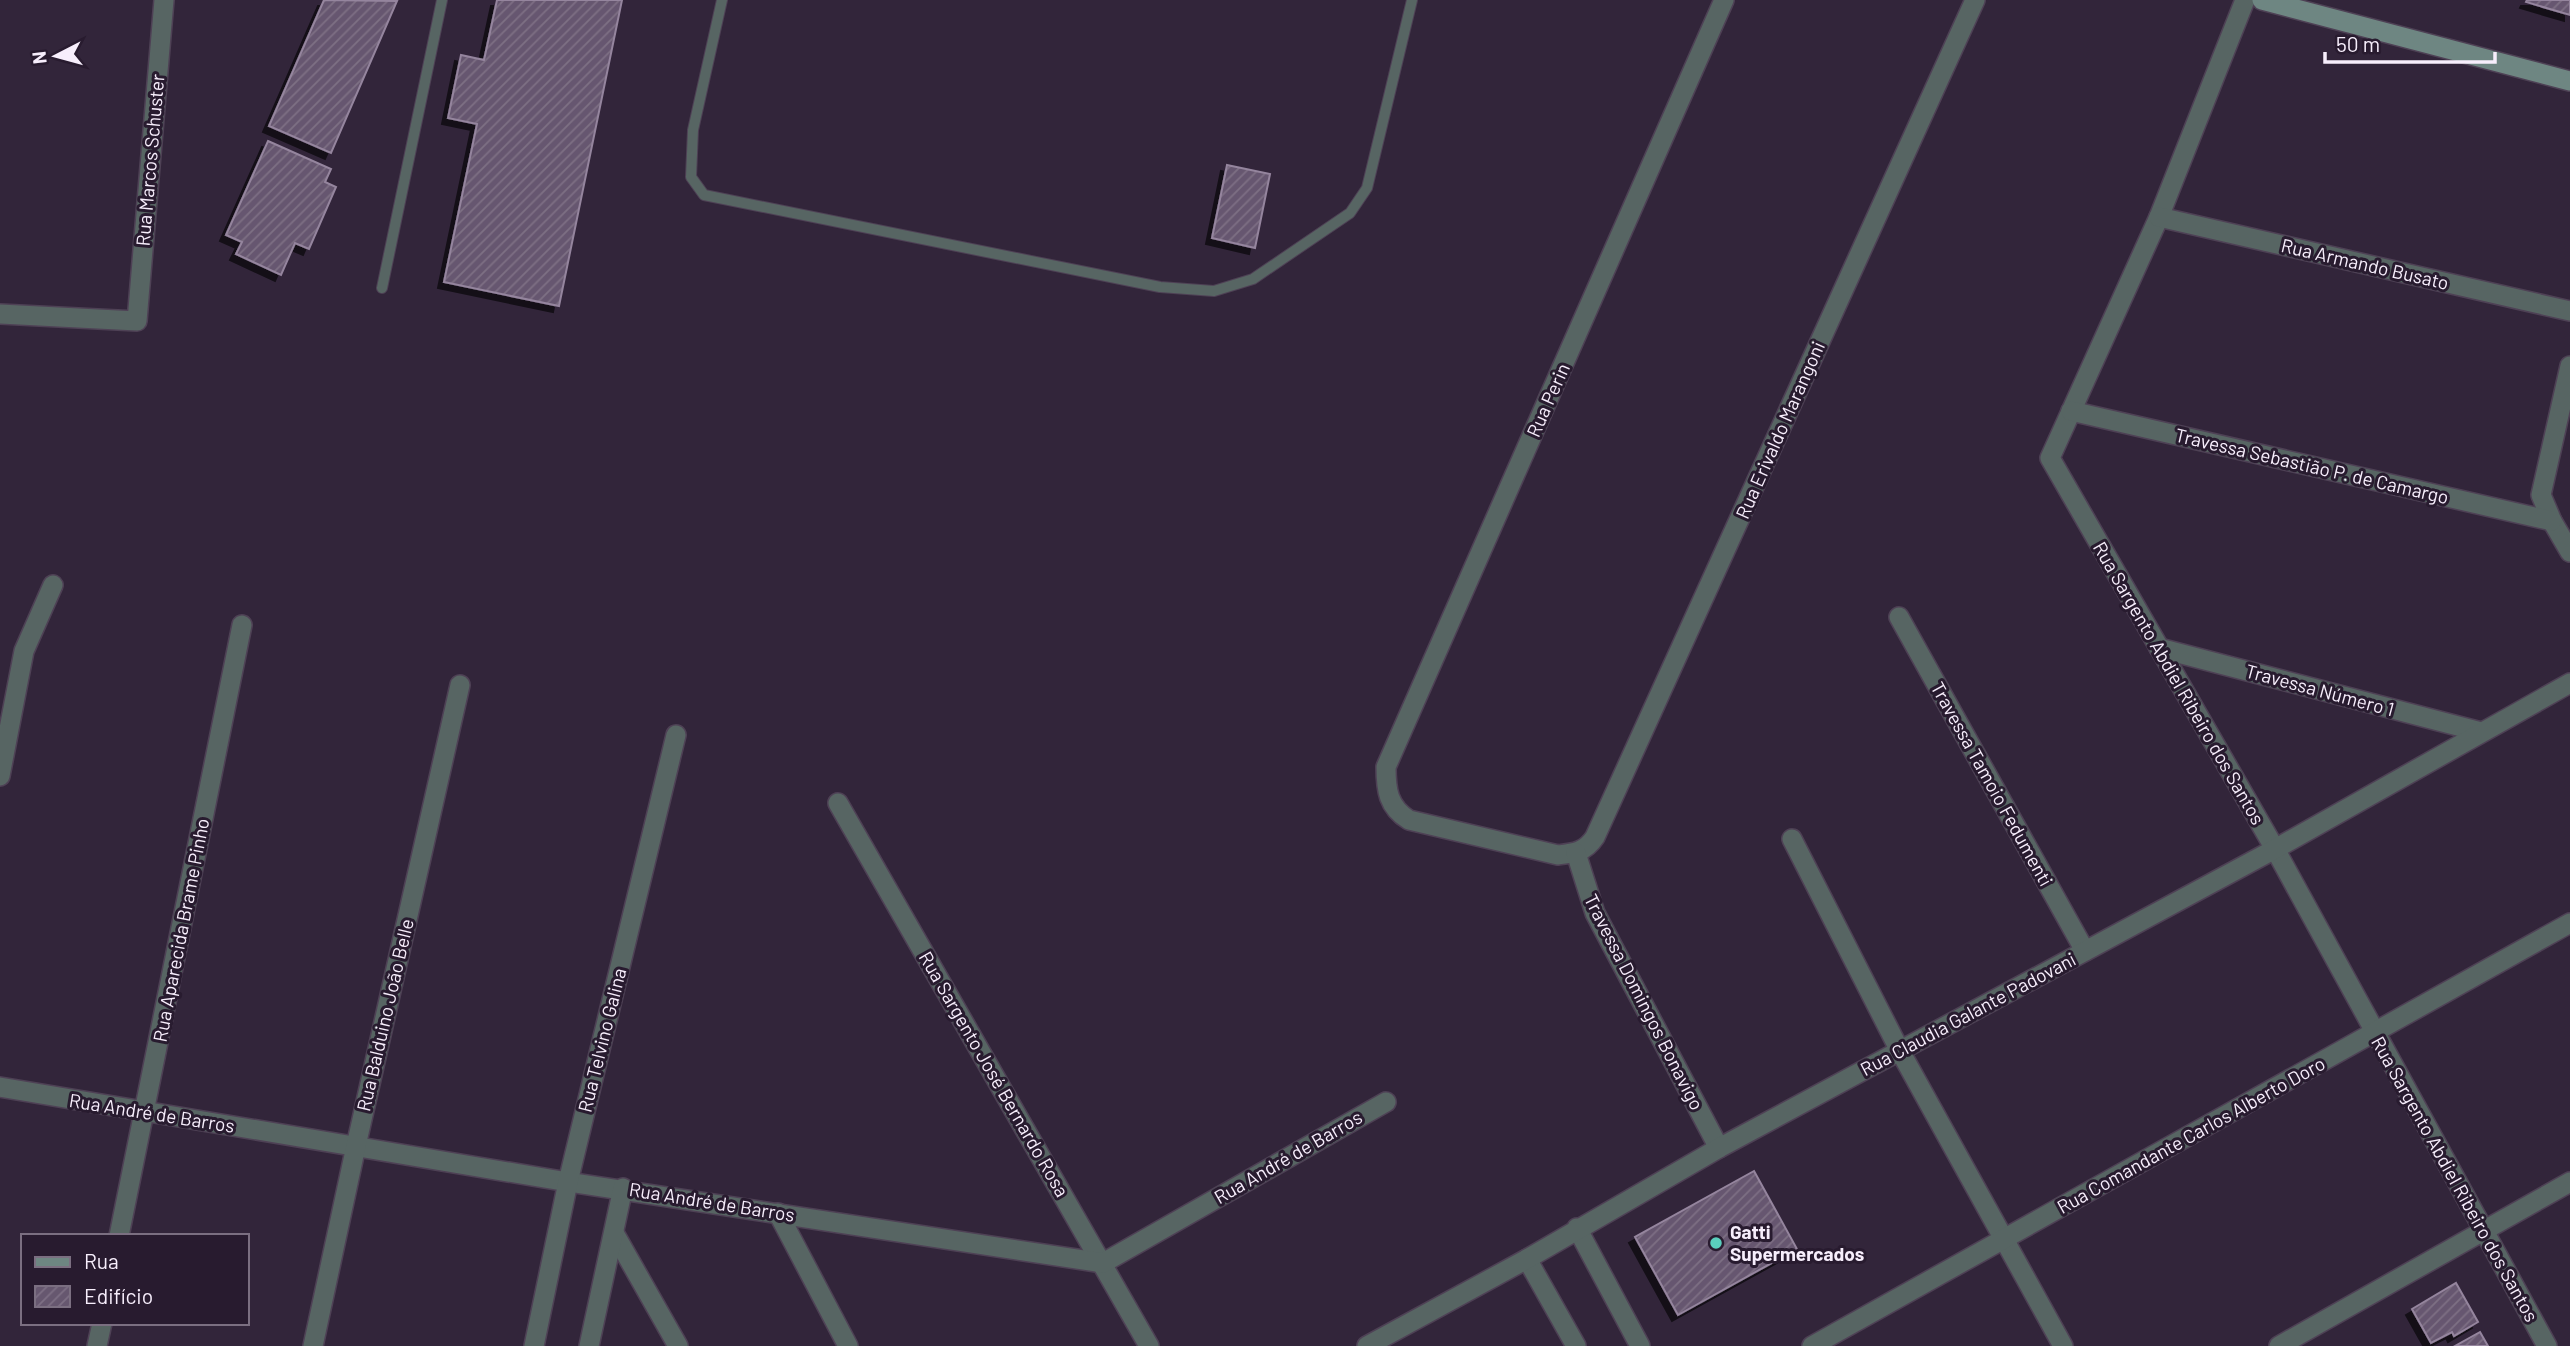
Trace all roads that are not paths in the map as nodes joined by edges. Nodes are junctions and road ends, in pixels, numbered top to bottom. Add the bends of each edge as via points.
1 (164, 0) edge
2 (442, 0) edge
3 (722, 0) edge
4 (1412, 0) edge
5 (1724, 0) edge
6 (1975, 0) edge
7 (2245, 0) edge
8 (2262, 0) edge
9 (2570, 81) edge
10 (2159, 218) junction
11 (382, 288) dead end
12 (2570, 312) edge
13 (0, 314) edge
14 (2570, 366) edge
15 (2071, 411) junction
16 (2552, 521) junction
17 (2570, 552) edge
18 (53, 585) dead end
19 (1899, 617) dead end
20 (242, 625) dead end
21 (2159, 648) junction
22 (2570, 682) edge
23 (460, 685) dead end
24 (8, 695) edge
25 (2481, 732) junction
26 (676, 735) dead end
27 (0, 776) edge
28 (838, 803) dead end
29 (1792, 839) dead end
30 (2275, 849) junction
31 (1576, 853) junction
32 (2570, 923) edge
33 (2085, 951) junction
34 (2376, 1033) junction
35 (1900, 1051) junction
36 (0, 1087) edge
37 (1385, 1101) dead end
38 (144, 1111) junction
39 (356, 1146) junction
40 (1719, 1148) junction
41 (568, 1182) junction
42 (2570, 1182) edge
43 (623, 1188) junction
44 (778, 1213) junction
45 (1577, 1228) junction
46 (2484, 1231) junction
47 (614, 1233) junction
48 (119, 1234) edge
49 (2004, 1240) junction
50 (1527, 1259) junction
51 (1103, 1263) junction
52 (102, 1325) edge
53 (97, 1346) edge
54 (313, 1346) edge
55 (534, 1346) edge
56 (589, 1346) edge
57 (678, 1346) edge
58 (848, 1346) edge
59 (1149, 1346) edge
60 (1367, 1346) edge
61 (1576, 1346) edge
62 (1640, 1346) edge
63 (1812, 1346) edge
64 (2063, 1346) edge
65 (2279, 1346) edge
66 (2547, 1346) edge

1 - 13 street, Rua Marcos Schuster via 137,321
2 - 11 lane
3 - 4 lane via 693,130 691,177 704,195 1160,287 1214,291 1253,279 1350,213 1367,188
5 - 31 street, Rua Perin via 1386,767 1391,803 1409,820 1558,855
6 - 31 street, Rua Erivaldo Marangoni via 1595,836 1588,847
7 - 10 street, Rua Sargento Abdiel Ribeiro dos Santos
8 - 9 main road
10 - 12 street, Rua Armando Busato
10 - 15 street, Rua Sargento Abdiel Ribeiro dos Santos
14 - 16 street via 2541,495
15 - 16 street, Travessa Sebastião P. de Camargo
15 - 21 street, Rua Sargento Abdiel Ribeiro dos Santos via 2050,458
16 - 17 street
18 - 24 street
19 - 33 street, Travessa Tamoio Fedumenti
20 - 38 street, Rua Aparecida Brame Pinho
21 - 25 street, Travessa Número 1
21 - 30 street, Rua Sargento Abdiel Ribeiro dos Santos
22 - 25 street, Rua Claudia Galante Padovani
23 - 39 street, Rua Balduino João Belle
24 - 27 street
25 - 30 street, Rua Claudia Galante Padovani
26 - 41 street, Rua Telvino Galina
28 - 51 street, Rua Sargento José Bernardo Rosa
29 - 35 street
30 - 33 street, Rua Claudia Galante Padovani
30 - 34 street, Rua Sargento Abdiel Ribeiro dos Santos
31 - 40 street, Travessa Domingos Bonavigo via 1595,913
32 - 34 street, Rua Comandante Carlos Alberto Doro
33 - 35 street, Rua Claudia Galante Padovani
34 - 46 street, Rua Sargento Abdiel Ribeiro dos Santos
34 - 49 street, Rua Comandante Carlos Alberto Doro
35 - 40 street, Rua Claudia Galante Padovani
35 - 49 street
36 - 38 street, Rua André de Barros
37 - 51 street, Rua André de Barros
38 - 39 street, Rua André de Barros
38 - 48 street, Rua Aparecida Brame Pinho
39 - 41 street, Rua André de Barros
39 - 54 street, Rua Balduino João Belle
40 - 45 street, Rua Claudia Galante Padovani
41 - 43 street, Rua André de Barros
41 - 55 street, Rua Telvino Galina
42 - 46 street
43 - 44 street, Rua André de Barros
43 - 47 street
44 - 51 street, Rua André de Barros
44 - 58 street
45 - 50 street, Rua Claudia Galante Padovani
45 - 62 street
46 - 65 street
46 - 66 street, Rua Sargento Abdiel Ribeiro dos Santos
47 - 56 street
47 - 57 street
49 - 63 street, Rua Comandante Carlos Alberto Doro
49 - 64 street
50 - 60 street, Rua Claudia Galante Padovani
50 - 61 street
51 - 59 street, Rua Sargento José Bernardo Rosa
52 - 53 street

